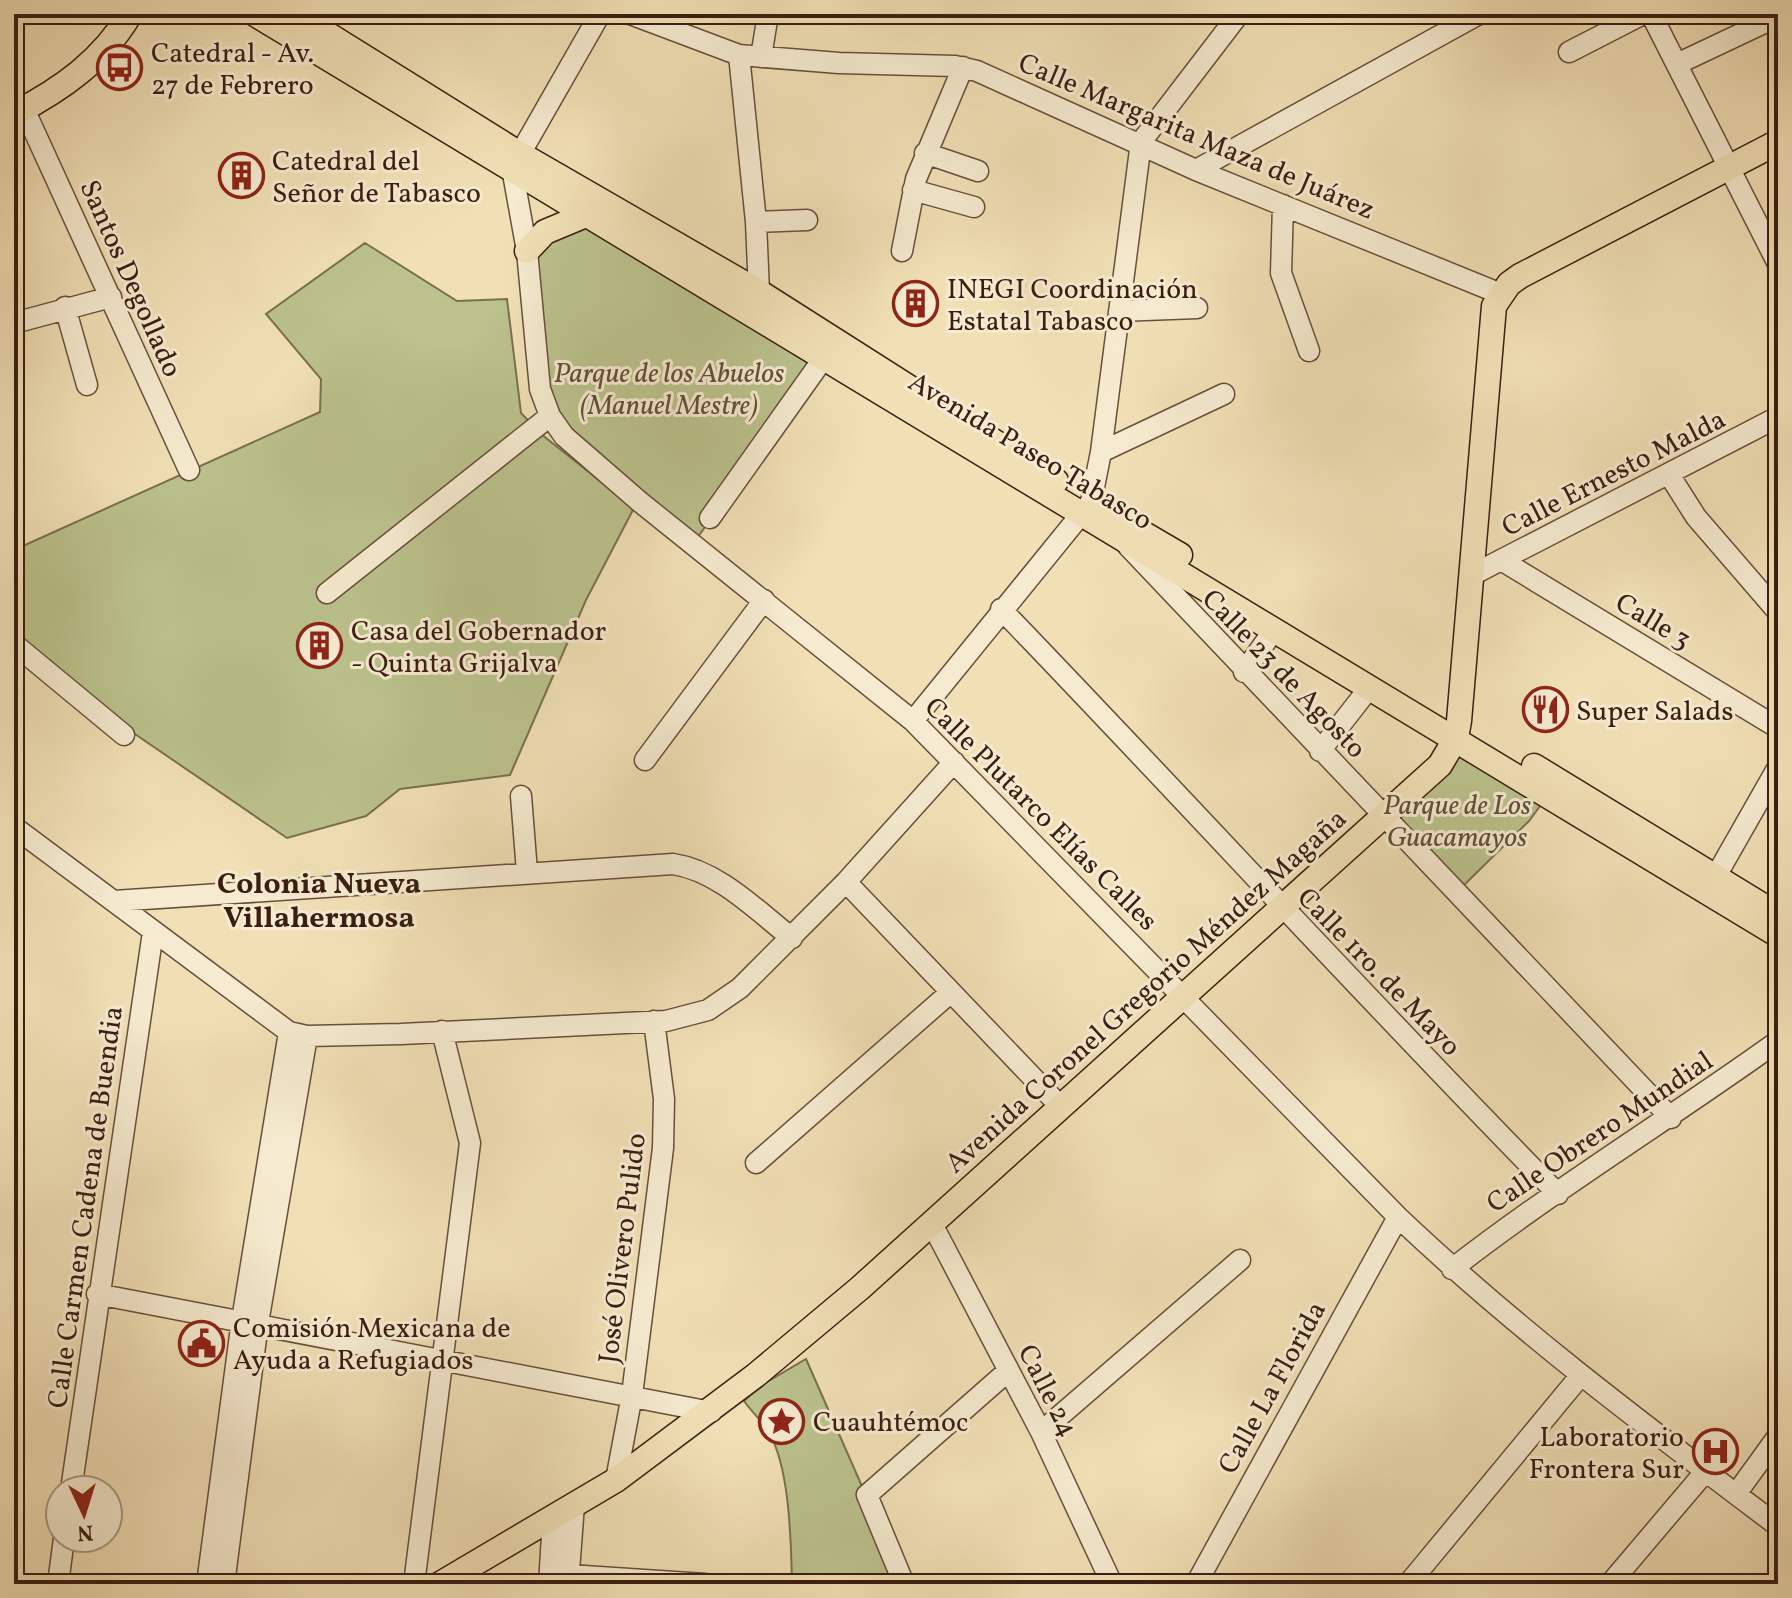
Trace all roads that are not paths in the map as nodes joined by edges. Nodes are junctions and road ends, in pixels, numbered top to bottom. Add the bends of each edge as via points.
1 (130, 14) edge
2 (255, 14) edge
3 (295, 14) edge
4 (600, 14) edge
5 (630, 14) edge
6 (768, 14) edge
7 (1239, 14) edge
8 (1479, 14) edge
9 (1643, 14) edge
10 (1651, 14) edge
11 (1768, 21) dead end
12 (1569, 52) dead end
13 (739, 55) junction
14 (761, 57) junction
15 (1677, 64) junction
16 (963, 67) junction
17 (19, 111) edge
18 (1141, 142) junction
19 (1778, 142) edge
20 (925, 153) junction
21 (515, 160) junction
22 (1729, 168) junction
23 (1196, 170) junction
24 (978, 171) dead end
25 (913, 190) junction
26 (1283, 205) junction
27 (974, 207) dead end
28 (588, 214) junction
29 (807, 220) dead end
30 (756, 222) junction
31 (527, 251) junction
32 (902, 251) dead end
33 (1778, 264) edge
34 (759, 292) junction
35 (1501, 294) junction
36 (111, 297) junction
37 (65, 307) junction
38 (1197, 308) dead end
39 (1119, 311) junction
40 (14, 323) edge
41 (1309, 351) dead end
42 (823, 359) junction
43 (87, 385) dead end
44 (1224, 394) dead end
45 (550, 416) junction
46 (1778, 417) edge
47 (1101, 452) junction
48 (189, 470) dead end
49 (1670, 476) junction
50 (1086, 508) junction
51 (710, 518) dead end
52 (1126, 543) junction
53 (1501, 560) junction
54 (1472, 575) junction
55 (1187, 578) junction
56 (1160, 584) junction
57 (327, 593) dead end
58 (764, 600) junction
59 (1001, 609) junction
60 (1778, 612) edge
61 (1274, 630) junction
62 (14, 644) edge
63 (1244, 672) junction
64 (1370, 687) junction
65 (913, 721) junction
66 (1778, 728) edge
67 (1458, 729) junction
68 (124, 735) dead end
69 (1320, 751) junction
70 (645, 760) dead end
71 (954, 762) junction
72 (1778, 767) edge
73 (521, 796) dead end
74 (1383, 815) junction
75 (14, 827) edge
76 (527, 872) junction
77 (1716, 876) junction
78 (846, 882) junction
79 (114, 901) junction
80 (1279, 907) junction
81 (1778, 915) edge
82 (153, 932) junction
83 (1778, 935) edge
84 (792, 938) junction
85 (951, 992) junction
86 (1184, 996) junction
87 (654, 1021) junction
88 (442, 1031) junction
89 (298, 1034) junction
90 (1778, 1041) edge
91 (1060, 1106) junction
92 (1671, 1118) junction
93 (756, 1163) dead end
94 (1558, 1194) junction
95 (1398, 1217) junction
96 (932, 1224) junction
97 (1240, 1260) dead end
98 (1452, 1269) junction
99 (97, 1294) junction
100 (250, 1321) junction
101 (441, 1359) junction
102 (1008, 1371) junction
103 (1581, 1375) junction
104 (632, 1395) junction
105 (711, 1412) junction
106 (1041, 1432) junction
107 (1778, 1436) edge
108 (1705, 1472) junction
109 (73, 1474) edge
110 (616, 1480) junction
111 (1736, 1494) junction
112 (574, 1505) junction
113 (553, 1519) junction
114 (1778, 1526) edge
115 (62, 1554) edge
116 (568, 1579) edge
117 (58, 1584) edge
118 (207, 1584) edge
119 (224, 1584) edge
120 (414, 1584) edge
121 (440, 1584) edge
122 (549, 1584) edge
123 (705, 1584) edge
124 (904, 1584) edge
125 (1112, 1584) edge
126 (1196, 1584) edge
127 (1408, 1584) edge
128 (1610, 1584) edge

1 - 17 main road via 95,61
2 - 21 main road, Avenida Paseo Tabasco
3 - 21 main road, Avenida Paseo Tabasco
4 - 21 street
5 - 13 street, Calle Margarita Maza de Juárez
6 - 14 street
7 - 18 street
8 - 23 street
9 - 12 street
10 - 15 street
11 - 15 street
13 - 14 street, Calle Margarita Maza de Juárez
13 - 30 street
14 - 16 street, Calle Margarita Maza de Juárez
15 - 22 street
16 - 18 street, Calle Margarita Maza de Juárez
16 - 20 street
17 - 36 street, Santos Degollado
18 - 23 street, Calle Margarita Maza de Juárez
18 - 39 street
19 - 22 main road
20 - 24 street
20 - 25 street
21 - 28 main road, Avenida Paseo Tabasco
21 - 31 street, Calle Plutarco Elías Calles
21 - 34 main road, Avenida Paseo Tabasco
22 - 33 street
22 - 35 main road via 1552,257
23 - 26 street, Calle Margarita Maza de Juárez
25 - 27 street
25 - 32 street
26 - 35 street, Calle Margarita Maza de Juárez
26 - 41 street via 1281,273
28 - 31 main road via 554,227
28 - 42 main road, Avenida Paseo Tabasco
29 - 30 street
30 - 34 street
31 - 45 street, Calle Plutarco Elías Calles via 540,389
34 - 50 main road, Avenida Paseo Tabasco
35 - 54 main road, Avenida Coronel Gregorio Méndez Magaña via 1491,318
36 - 37 street
36 - 48 street, Santos Degollado
37 - 40 street
37 - 43 street
38 - 39 street
39 - 47 street
42 - 50 main road, Avenida Paseo Tabasco
42 - 51 street
44 - 47 street
45 - 57 street
45 - 58 street, Calle Plutarco Elías Calles via 576,448
46 - 49 street, Calle Ernesto Malda
47 - 50 street
49 - 53 street, Calle Ernesto Malda
49 - 60 street via 1703,525
50 - 52 main road, Avenida Paseo Tabasco
50 - 59 street
50 - 67 main road, Avenida Paseo Tabasco
52 - 55 main road, Avenida Paseo Tabasco
52 - 56 street, Calle 23 de Agosto
53 - 54 street, Calle Ernesto Malda
53 - 66 street, Calle 3
54 - 67 main road, Avenida Coronel Gregorio Méndez Magaña
55 - 56 main road
55 - 61 main road, Avenida Paseo Tabasco
56 - 63 street, Calle 23 de Agosto
58 - 65 street, Calle Plutarco Elías Calles
58 - 70 street
59 - 65 street
59 - 80 street, Calle 1ro. de Mayo via 1190,805
61 - 63 street
61 - 64 main road, Avenida Paseo Tabasco
62 - 68 street
63 - 69 street, Calle 23 de Agosto
64 - 67 main road, Avenida Paseo Tabasco
64 - 69 street
65 - 71 street, Calle Plutarco Elías Calles
67 - 74 main road, Avenida Coronel Gregorio Méndez Magaña via 1428,779
67 - 77 main road, Avenida Paseo Tabasco
67 - 83 main road, Avenida Paseo Tabasco
69 - 74 street, Calle 23 de Agosto
71 - 78 street
71 - 86 street, Calle Plutarco Elías Calles
72 - 77 street
73 - 76 street
74 - 80 main road, Avenida Coronel Gregorio Méndez Magaña
74 - 92 street, Calle 23 de Agosto
75 - 79 street
76 - 79 street
76 - 84 street via 689,866
77 - 81 main road, Avenida Paseo Tabasco
78 - 84 street
78 - 85 street
79 - 82 street
80 - 86 main road, Avenida Coronel Gregorio Méndez Magaña
80 - 94 street, Calle 1ro. de Mayo
82 - 89 street
82 - 99 street, Calle Carmen Cadena de Buendia
84 - 87 street via 724,1000 693,1016
85 - 91 street
85 - 93 street
86 - 91 main road, Avenida Coronel Gregorio Méndez Magaña
86 - 95 street, Calle Plutarco Elías Calles
87 - 88 street
87 - 104 street, José Olivero Pulido via 664,1138
88 - 89 street
88 - 101 street via 470,1143
89 - 100 street
90 - 92 street, Calle Obrero Mundial
91 - 96 main road, Avenida Coronel Gregorio Méndez Magaña
92 - 94 street, Calle Obrero Mundial
94 - 98 street, Calle Obrero Mundial
95 - 98 street, Calle Plutarco Elías Calles
95 - 126 street, Calle La Florida
96 - 102 street, Calle 24
96 - 105 main road, Avenida Coronel Gregorio Méndez Magaña
97 - 106 street
98 - 103 street, Calle Plutarco Elías Calles
99 - 100 street
99 - 109 street, Calle Carmen Cadena de Buendia
100 - 101 street
100 - 118 street
100 - 119 street
101 - 104 street
101 - 120 street
102 - 106 street, Calle 24
102 - 124 street via 867,1495
103 - 108 street, Calle Plutarco Elías Calles
103 - 127 street
104 - 105 street
104 - 110 street, José Olivero Pulido
105 - 110 main road, Avenida Coronel Gregorio Méndez Magaña
106 - 125 street, Calle 24
107 - 111 street
108 - 111 street, Calle Plutarco Elías Calles
108 - 128 street
110 - 112 main road, Avenida Coronel Gregorio Méndez Magaña
111 - 114 street, Calle Plutarco Elías Calles
112 - 113 main road, Avenida Coronel Gregorio Méndez Magaña
112 - 116 street
113 - 121 main road, Avenida Coronel Gregorio Méndez Magaña
113 - 122 street
115 - 117 street
116 - 123 street

